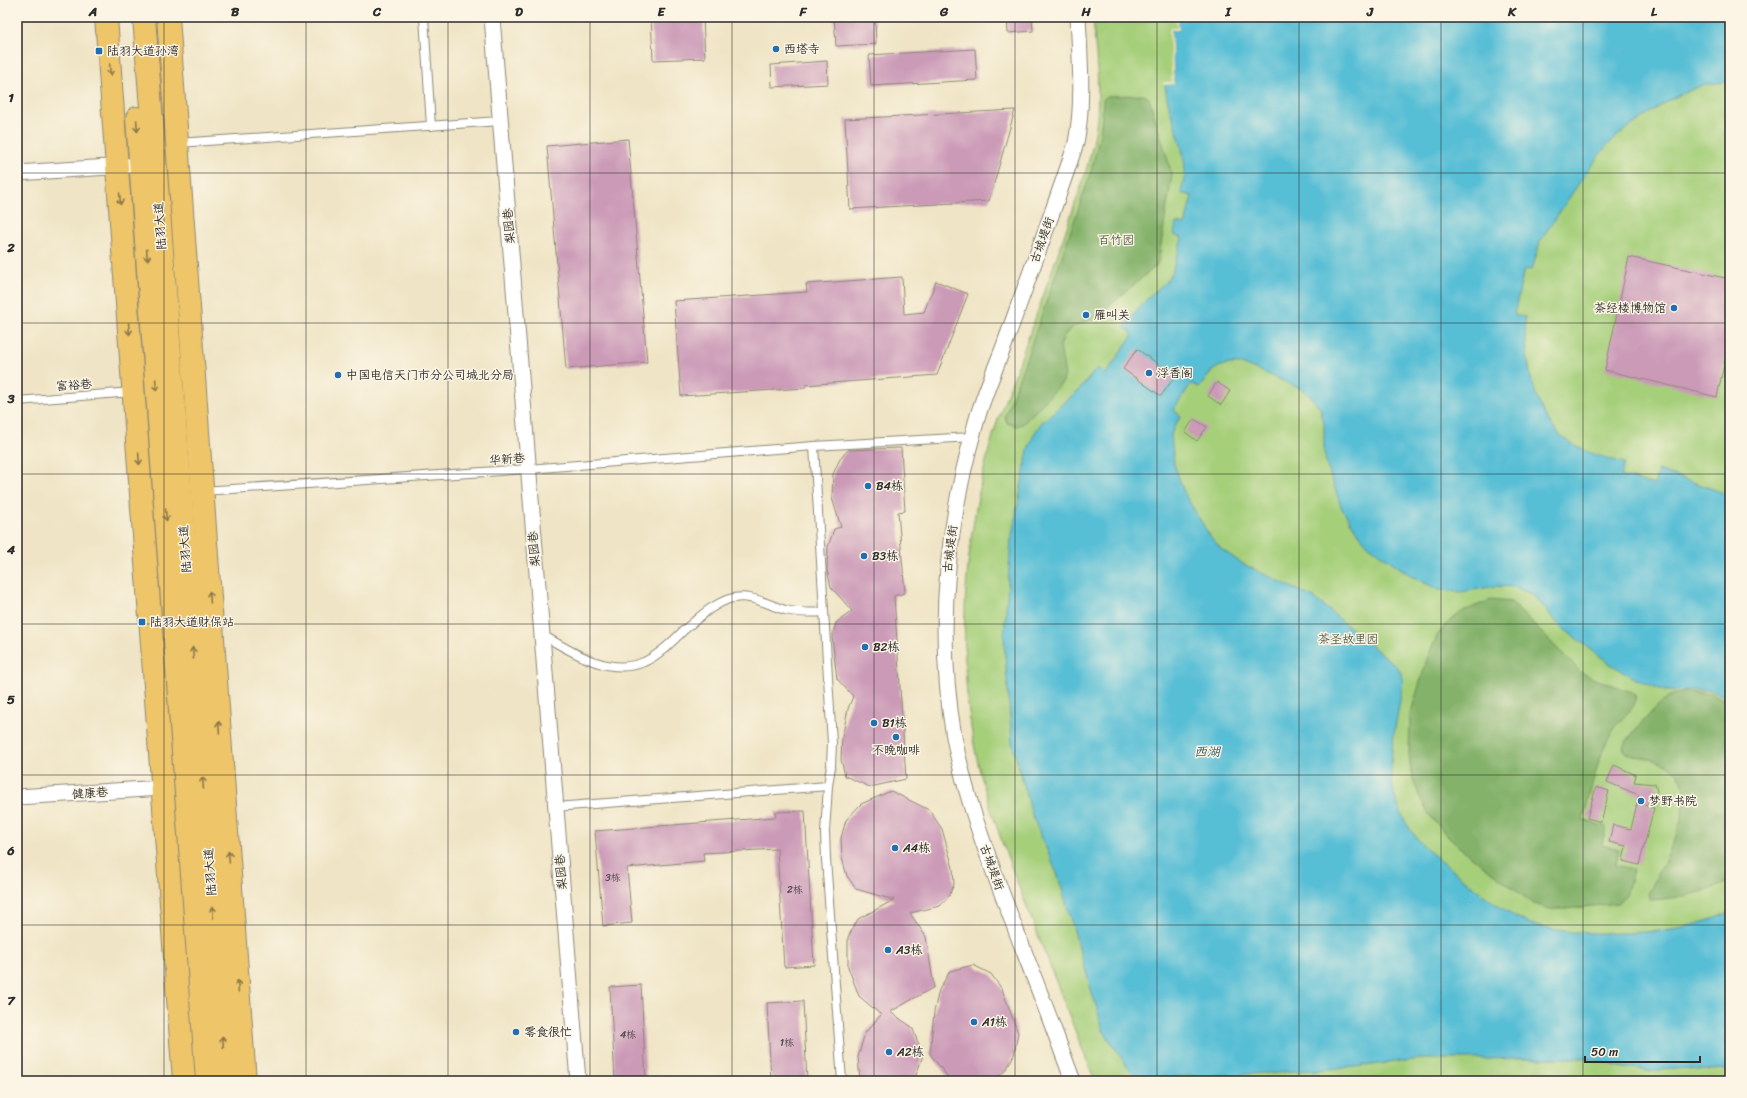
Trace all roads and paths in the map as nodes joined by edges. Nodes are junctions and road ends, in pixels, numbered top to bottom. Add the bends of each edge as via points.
1 (106, 17) edge
2 (129, 17) edge
3 (144, 17) edge
4 (168, 17) edge
5 (424, 17) edge
6 (492, 17) edge
7 (1078, 17) edge
8 (500, 121) junction
9 (432, 126) junction
10 (177, 143) junction
11 (140, 165) junction
12 (117, 167) junction
13 (17, 173) edge
14 (134, 392) junction
15 (17, 401) edge
16 (972, 437) junction
17 (814, 446) junction
18 (528, 469) junction
19 (202, 491) junction
20 (824, 612) junction
21 (541, 634) junction
22 (828, 786) junction
23 (162, 788) junction
24 (17, 797) edge
25 (555, 807) junction
26 (184, 1081) edge
27 (207, 1081) edge
28 (226, 1081) edge
29 (245, 1081) edge
30 (578, 1081) edge
31 (842, 1081) edge
32 (1073, 1081) edge

1 -> 12 main road
2 -> 11 main road, 陆羽大道
28 -> 3 main road, 陆羽大道
4 - 10 main road
5 - 9 lane
6 - 8 street, 梨园巷
7 - 16 street, 古城堤街 via 1081,88 1076,143
8 - 9 lane
8 - 18 street, 梨园巷
9 - 10 lane
10 - 19 main road
11 - 12 street
11 -> 27 main road, 陆羽大道
12 - 13 street
12 -> 14 main road
14 - 15 lane, 富裕巷
14 -> 23 main road
16 - 17 lane, 华新巷
16 - 32 street, 古城堤街 via 951,532 945,593 945,661 951,718 961,769 981,836
17 - 18 lane, 华新巷
17 - 20 lane
18 - 19 lane, 华新巷
18 - 21 street, 梨园巷
29 -> 19 main road
20 - 21 lane via 801,613 784,610 759,599 746,597 730,599 710,607 657,654 642,663 621,666 599,663 578,655
20 - 22 lane via 832,743
21 - 25 street, 梨园巷
22 - 25 lane
22 - 31 lane via 826,859
23 - 24 street, 健康巷
23 - 26 main road
25 - 30 street, 梨园巷

